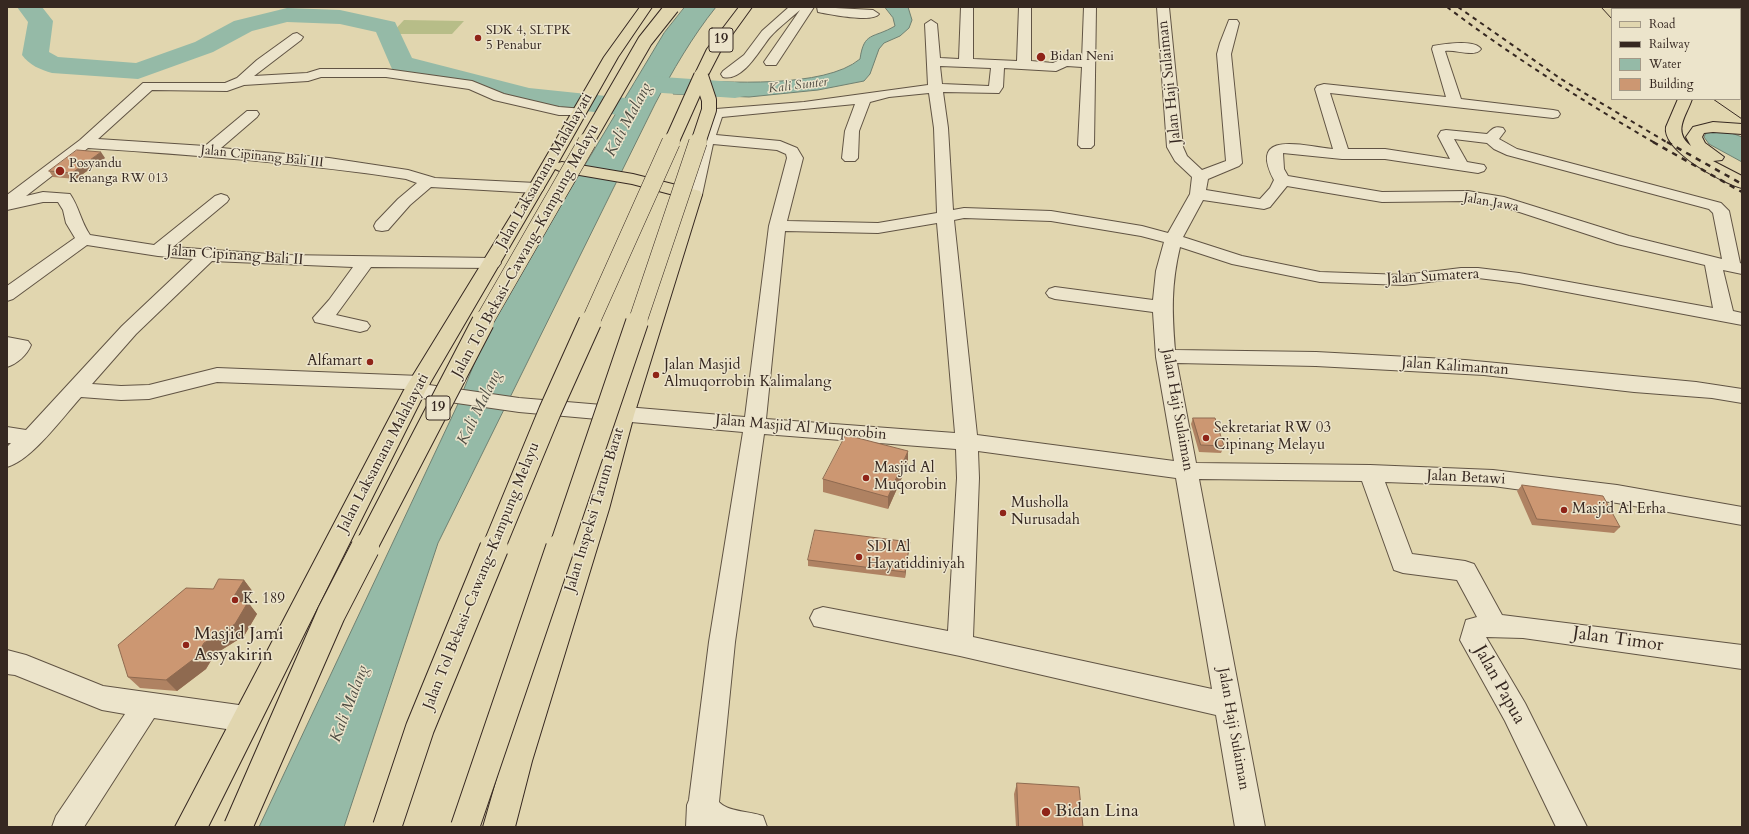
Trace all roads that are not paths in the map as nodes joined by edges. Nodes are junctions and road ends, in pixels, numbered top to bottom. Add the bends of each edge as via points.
1 (646, 7) edge
2 (672, 7) edge
3 (746, 7) edge
4 (796, 7) edge
5 (816, 7) edge
6 (967, 7) edge
7 (1025, 7) edge
8 (1090, 7) edge
9 (1163, 7) edge
10 (873, 14) dead end
11 (1233, 23) dead end
12 (930, 24) dead end
13 (297, 37) dead end
14 (1475, 49) dead end
15 (772, 62) dead end
16 (933, 62) junction
17 (966, 63) junction
18 (998, 63) junction
19 (1088, 64) junction
20 (1024, 65) junction
21 (728, 74) dead end
22 (701, 76) junction
23 (242, 81) junction
24 (935, 88) junction
25 (864, 99) junction
26 (1685, 100) edge
27 (1455, 102) junction
28 (581, 109) junction
29 (252, 114) dead end
30 (1554, 114) dead end
31 (1742, 129) edge
32 (707, 139) junction
33 (85, 143) junction
34 (1086, 145) dead end
35 (208, 151) junction
36 (1342, 154) junction
37 (850, 158) dead end
38 (1461, 165) junction
39 (565, 167) junction
40 (1478, 168) dead end
41 (1742, 172) edge
42 (1200, 176) junction
43 (1282, 180) junction
44 (428, 181) junction
45 (1742, 183) edge
46 (536, 188) junction
47 (685, 193) junction
48 (1198, 194) junction
49 (221, 199) dead end
50 (7, 204) edge
51 (944, 216) junction
52 (382, 226) dead end
53 (777, 226) junction
54 (84, 239) junction
55 (1173, 239) junction
56 (158, 251) junction
57 (208, 255) junction
58 (496, 257) junction
59 (366, 262) junction
60 (1713, 263) junction
61 (1737, 268) edge
62 (1055, 293) dead end
63 (7, 295) edge
64 (1162, 307) junction
65 (1724, 315) junction
66 (1742, 318) edge
67 (360, 326) dead end
68 (7, 343) edge
69 (1166, 357) junction
70 (7, 360) edge
71 (417, 387) junction
72 (75, 389) junction
73 (1742, 396) edge
74 (623, 415) junction
75 (754, 424) junction
76 (7, 436) edge
77 (31, 439) junction
78 (967, 442) junction
79 (7, 459) edge
80 (1187, 471) junction
81 (1370, 473) junction
82 (1742, 516) edge
83 (823, 618) dead end
84 (1494, 625) junction
85 (960, 645) junction
86 (1742, 657) edge
87 (7, 662) edge
88 (147, 705) junction
89 (1229, 705) junction
90 (246, 719) junction
91 (702, 816) edge
92 (67, 827) edge
93 (191, 827) edge
94 (238, 827) edge
95 (386, 827) edge
96 (465, 827) edge
97 (499, 827) edge
98 (752, 827) edge
99 (1250, 827) edge
100 (1572, 827) edge

1 - 28 main road, Jalan Laksamana Malahayati via 611,57
2 - 94 main road, Jalan Tol Bekasi–Cawang–Kampung Melayu / 19, bridge via 645,41 475,336 330,614
3 - 22 main road, Jalan Tol Bekasi–Cawang–Kampung Melayu / 19 via 714,49
4 - 21 street via 766,34 749,58
5 - 10 street via 847,13
5 - 15 street
6 - 17 street
7 - 20 street
8 - 19 street
9 - 42 street, Jalan Haji Sulaiman via 1175,147 1180,158
11 - 42 street via 1224,54 1234,163
12 - 16 street
13 - 23 street via 260,64
14 - 27 street via 1450,46 1438,49
16 - 17 street
16 - 24 street
17 - 18 street
18 - 20 street
18 - 24 street via 994,90
19 - 20 street via 1064,62 1056,66
19 - 34 street
22 - 95 main road, Jalan Tol Bekasi–Cawang–Kampung Melayu / 19, bridge via 550,411 421,725
22 - 96 main road, bridge via 708,94 709,110
23 - 28 street via 308,77 320,73 386,73 472,85 499,97 559,111
23 - 33 street via 227,87 148,86
24 - 25 street via 889,93
24 - 51 street via 941,128
25 - 32 street via 716,113
25 - 37 street via 852,131
26 - 45 main road via 1673,131 1674,139 1698,159
27 - 30 street
27 - 36 street via 1322,88
28 - 39 main road via 587,119
28 - 46 main road, Jalan Laksamana Malahayati
29 - 35 street
31 - 41 main road via 1713,127 1698,130 1694,137 1699,146
32 - 47 street
32 - 53 street via 780,146 792,151 795,158
33 - 35 street, Jalan Cipinang Bali III
33 - 50 street
35 - 44 street, Jalan Cipinang Bali III via 374,169
36 - 38 street via 1385,154
36 - 43 street via 1277,148 1276,169
38 - 40 street
38 - 61 street via 1446,134 1494,135 1499,146 1512,152 1715,206 1721,211
39 - 47 main road, bridge
39 - 58 main road via 521,236
42 - 48 street, Jalan Haji Sulaiman
43 - 48 street via 1264,204
43 - 60 street, Jalan Jawa via 1382,197 1468,196 1504,202 1624,240
44 - 46 street, Jalan Cipinang Bali III
44 - 52 street
46 - 58 main road, Jalan Laksamana Malahayati
47 - 74 main road, Jalan Inspeksi Tarum Barat
48 - 55 street, Jalan Haji Sulaiman
49 - 56 street
50 - 54 street via 43,197 64,197 74,223
51 - 53 street, Jalan Sumatera via 878,228
51 - 55 street, Jalan Sumatera via 983,212 1051,216 1110,225
51 - 78 street
53 - 75 street
54 - 56 street, Jalan Cipinang Bali II
54 - 63 street
55 - 64 street, Jalan Haji Sulaiman via 1165,271
55 - 65 street, Jalan Sumatera via 1238,260 1320,277 1404,280 1478,273
56 - 57 street, Jalan Cipinang Bali II
57 - 59 street, Jalan Cipinang Bali II
57 - 72 street via 129,330
58 - 59 street, Jalan Cipinang Bali II
58 - 71 main road, Jalan Laksamana Malahayati
59 - 67 street via 336,304 322,318
60 - 61 street, Jalan Jawa
60 - 65 street
62 - 64 street
64 - 69 street, Jalan Haji Sulaiman
65 - 66 street, Jalan Sumatera
68 - 70 street via 21,345
69 - 73 street, Jalan Kalimantan via 1277,356 1466,367
69 - 80 street, Jalan Haji Sulaiman
71 - 72 street, Jalan Masjid Al Muqorobin via 217,375 149,392 114,393
71 - 74 street, Jalan Masjid Al Muqorobin via 453,397
71 - 90 main road, Jalan Laksamana Malahayati
72 - 77 street
74 - 75 street, Jalan Masjid Al Muqorobin
74 - 97 main road, Jalan Inspeksi Tarum Barat via 597,509 517,761
75 - 78 street, Jalan Masjid Al Muqorobin
75 - 91 street via 722,642
76 - 77 street
77 - 79 street
78 - 80 street, Jalan Masjid Al Muqorobin
78 - 85 street via 968,478
80 - 81 street, Jalan Betawi
80 - 89 street, Jalan Haji Sulaiman
81 - 82 street, Jalan Betawi via 1493,478 1617,494
81 - 84 street, Jalan Papua via 1403,563 1465,571
83 - 85 street
84 - 86 street, Jalan Timor
84 - 100 street, Jalan Papua via 1475,628 1473,640 1515,712
85 - 89 street
87 - 88 street via 17,663 102,698
88 - 90 street
88 - 92 street
89 - 99 street, Jalan Haji Sulaiman
90 - 93 main road, Jalan Laksamana Malahayati
91 - 98 street

